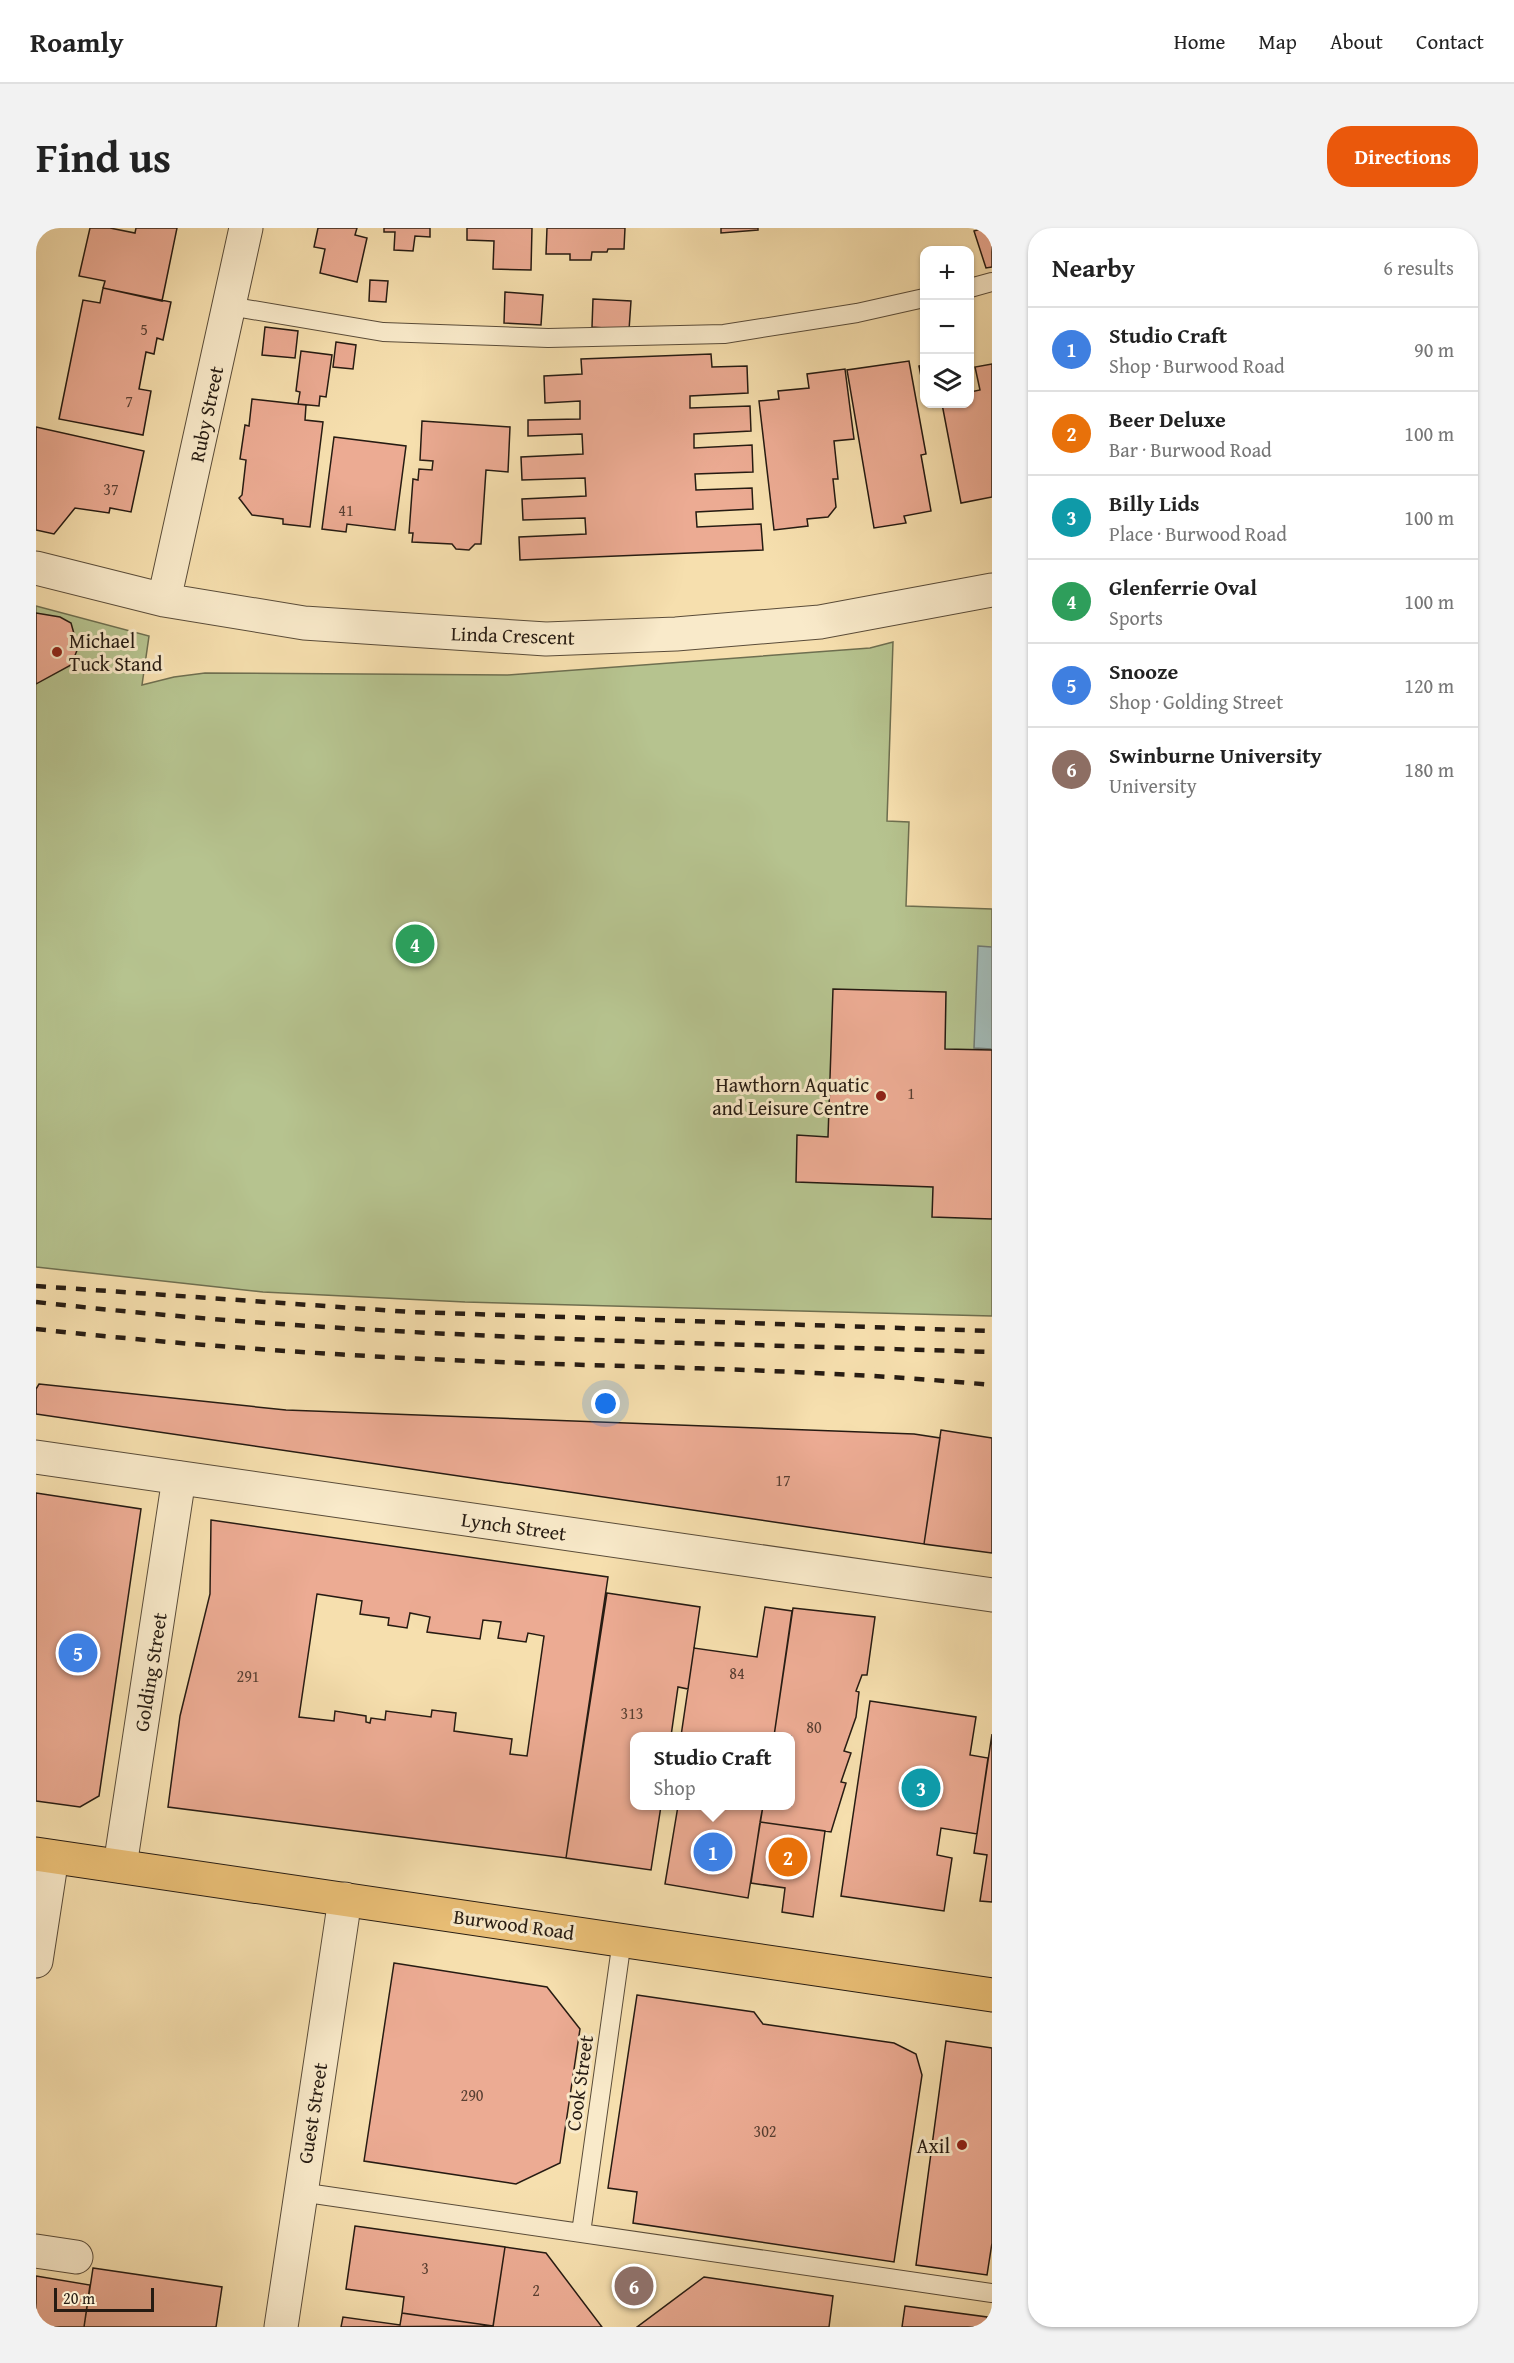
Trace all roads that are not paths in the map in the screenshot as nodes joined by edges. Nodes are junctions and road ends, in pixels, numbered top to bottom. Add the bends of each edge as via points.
1 (246, 228) edge
2 (992, 282) edge
3 (974, 287) edge
4 (920, 299) edge
5 (229, 306) junction
6 (36, 568) edge
7 (992, 590) edge
8 (164, 600) junction
9 (36, 1457) edge
10 (179, 1478) junction
11 (992, 1595) edge
12 (44, 1855) edge
13 (120, 1866) junction
14 (345, 1899) junction
15 (622, 1940) junction
16 (36, 1961) edge
17 (992, 1995) edge
18 (300, 2192) junction
19 (581, 2233) junction
20 (36, 2251) edge
21 (76, 2257) dead end
22 (992, 2293) edge
23 (281, 2327) edge

1 - 5 street, Ruby Street
2 - 3 lane
4 - 5 lane via 857,314 724,334 548,338 383,332
5 - 8 street, Ruby Street
6 - 8 street, Linda Crescent
7 - 8 street, Linda Crescent via 820,622 676,634 546,639 304,623
9 - 10 street, Lynch Street
10 - 11 street, Lynch Street
10 - 13 street, Golding Street
12 - 13 main road, Burwood Road
12 - 16 street
13 - 14 main road, Burwood Road
14 - 15 main road, Burwood Road
14 - 18 street, Guest Street
15 - 17 main road, Burwood Road
15 - 19 lane, Cook Street
18 - 19 lane
18 - 23 street, Guest Street
19 - 22 lane
20 - 21 street

